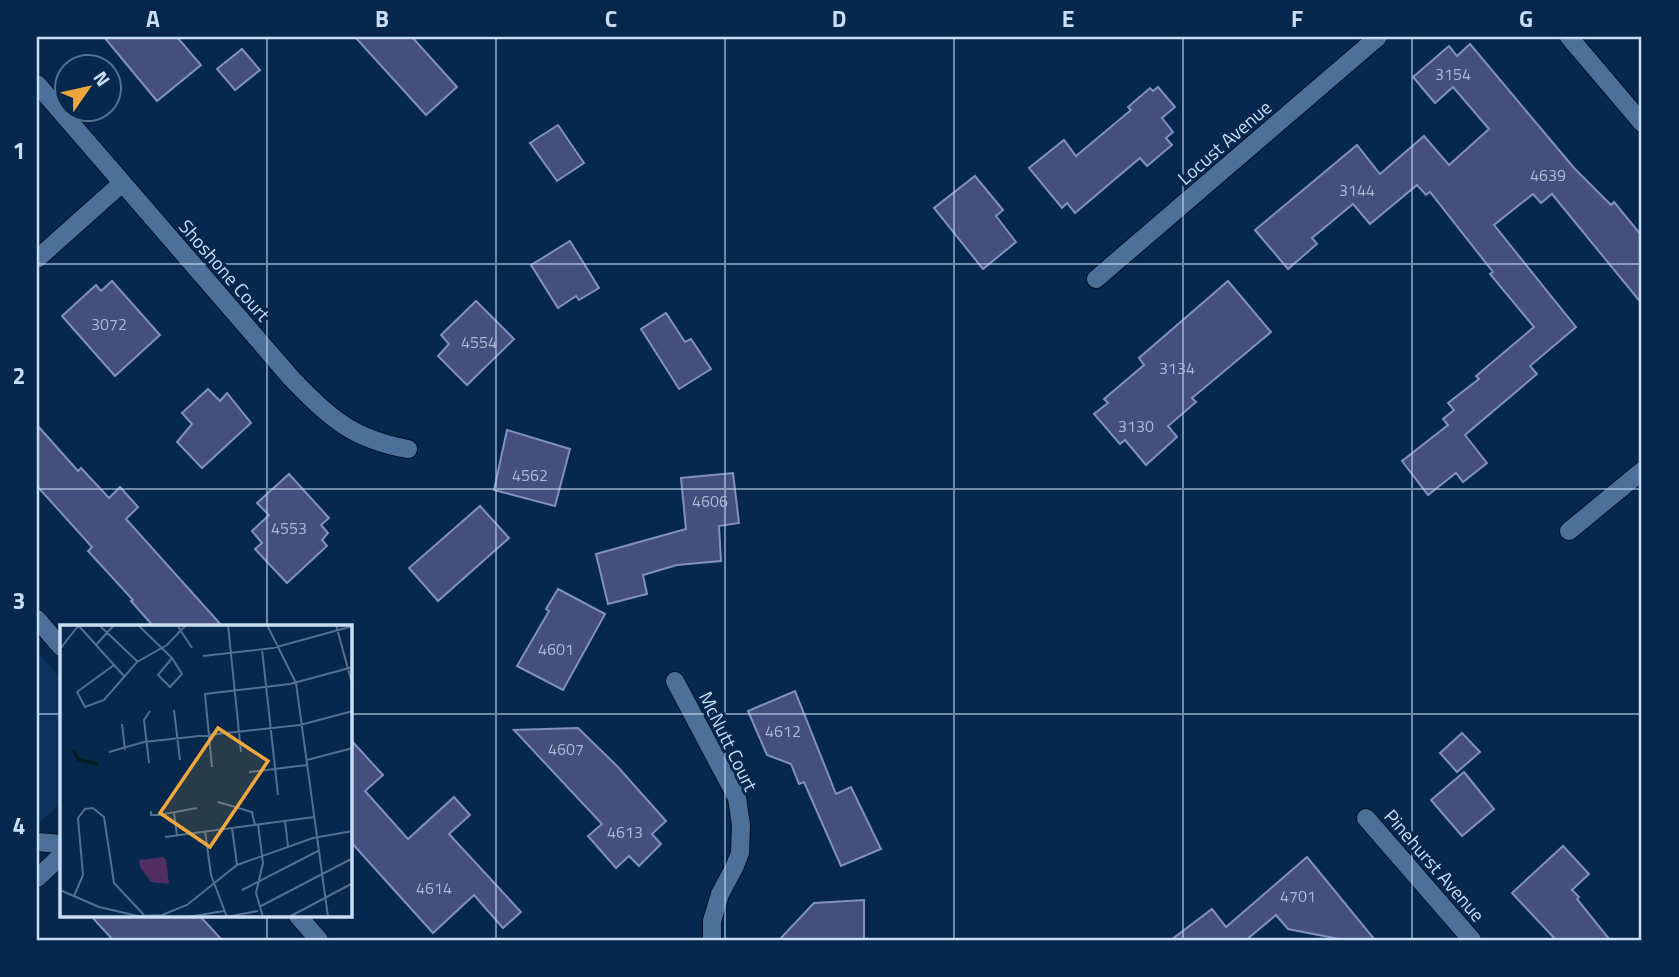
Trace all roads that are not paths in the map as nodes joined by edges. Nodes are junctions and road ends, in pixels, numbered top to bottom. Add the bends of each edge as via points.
1 (1378, 37) edge
2 (1569, 37) edge
3 (37, 84) edge
4 (1642, 122) edge
5 (121, 184) junction
6 (37, 259) edge
7 (1096, 279) dead end
8 (408, 449) dead end
9 (1642, 471) edge
10 (1569, 531) dead end
11 (37, 618) edge
12 (60, 646) edge
13 (675, 681) dead end
14 (1366, 818) dead end
15 (37, 842) edge
16 (60, 845) edge
17 (60, 857) edge
18 (37, 878) edge
19 (300, 918) edge
20 (319, 940) edge
21 (712, 940) edge
22 (1472, 940) edge

1 - 7 street, Locust Avenue
2 - 4 street
3 - 5 street, Shoshone Court
5 - 6 street
5 - 8 street, Shoshone Court via 329,416 360,435
9 - 10 street
11 - 12 street
13 - 21 street, McNutt Court via 737,798 741,825 740,853 720,894
14 - 22 street, Pinehurst Avenue
15 - 16 street
17 - 18 street
19 - 20 street

